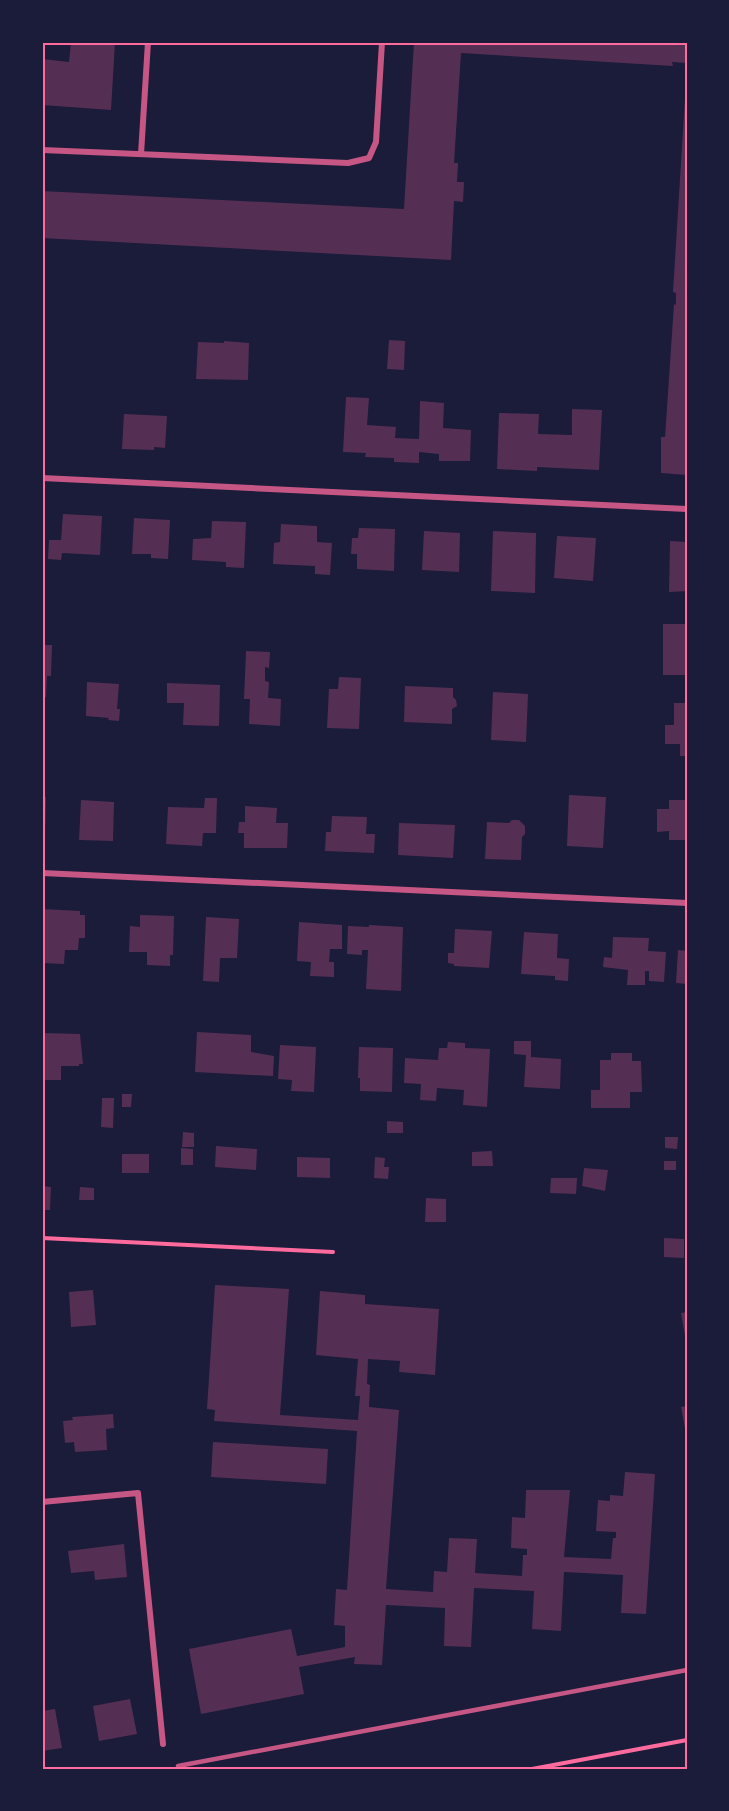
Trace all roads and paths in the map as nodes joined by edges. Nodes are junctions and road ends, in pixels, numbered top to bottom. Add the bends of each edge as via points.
1 (148, 42) edge
2 (382, 42) edge
3 (42, 150) edge
4 (141, 154) junction
5 (42, 478) edge
6 (687, 509) edge
7 (42, 873) edge
8 (687, 903) edge
9 (42, 1238) edge
10 (333, 1252) dead end
11 (42, 1502) edge
12 (687, 1670) edge
13 (687, 1740) edge
14 (162, 1744) dead end
15 (178, 1766) dead end
16 (532, 1769) edge

1 - 4 street
2 - 4 street via 376,142 369,158 348,163
3 - 4 street
5 - 6 street
7 - 8 street
9 - 10 path
11 - 14 street via 138,1493
12 - 15 lane
13 - 16 path

